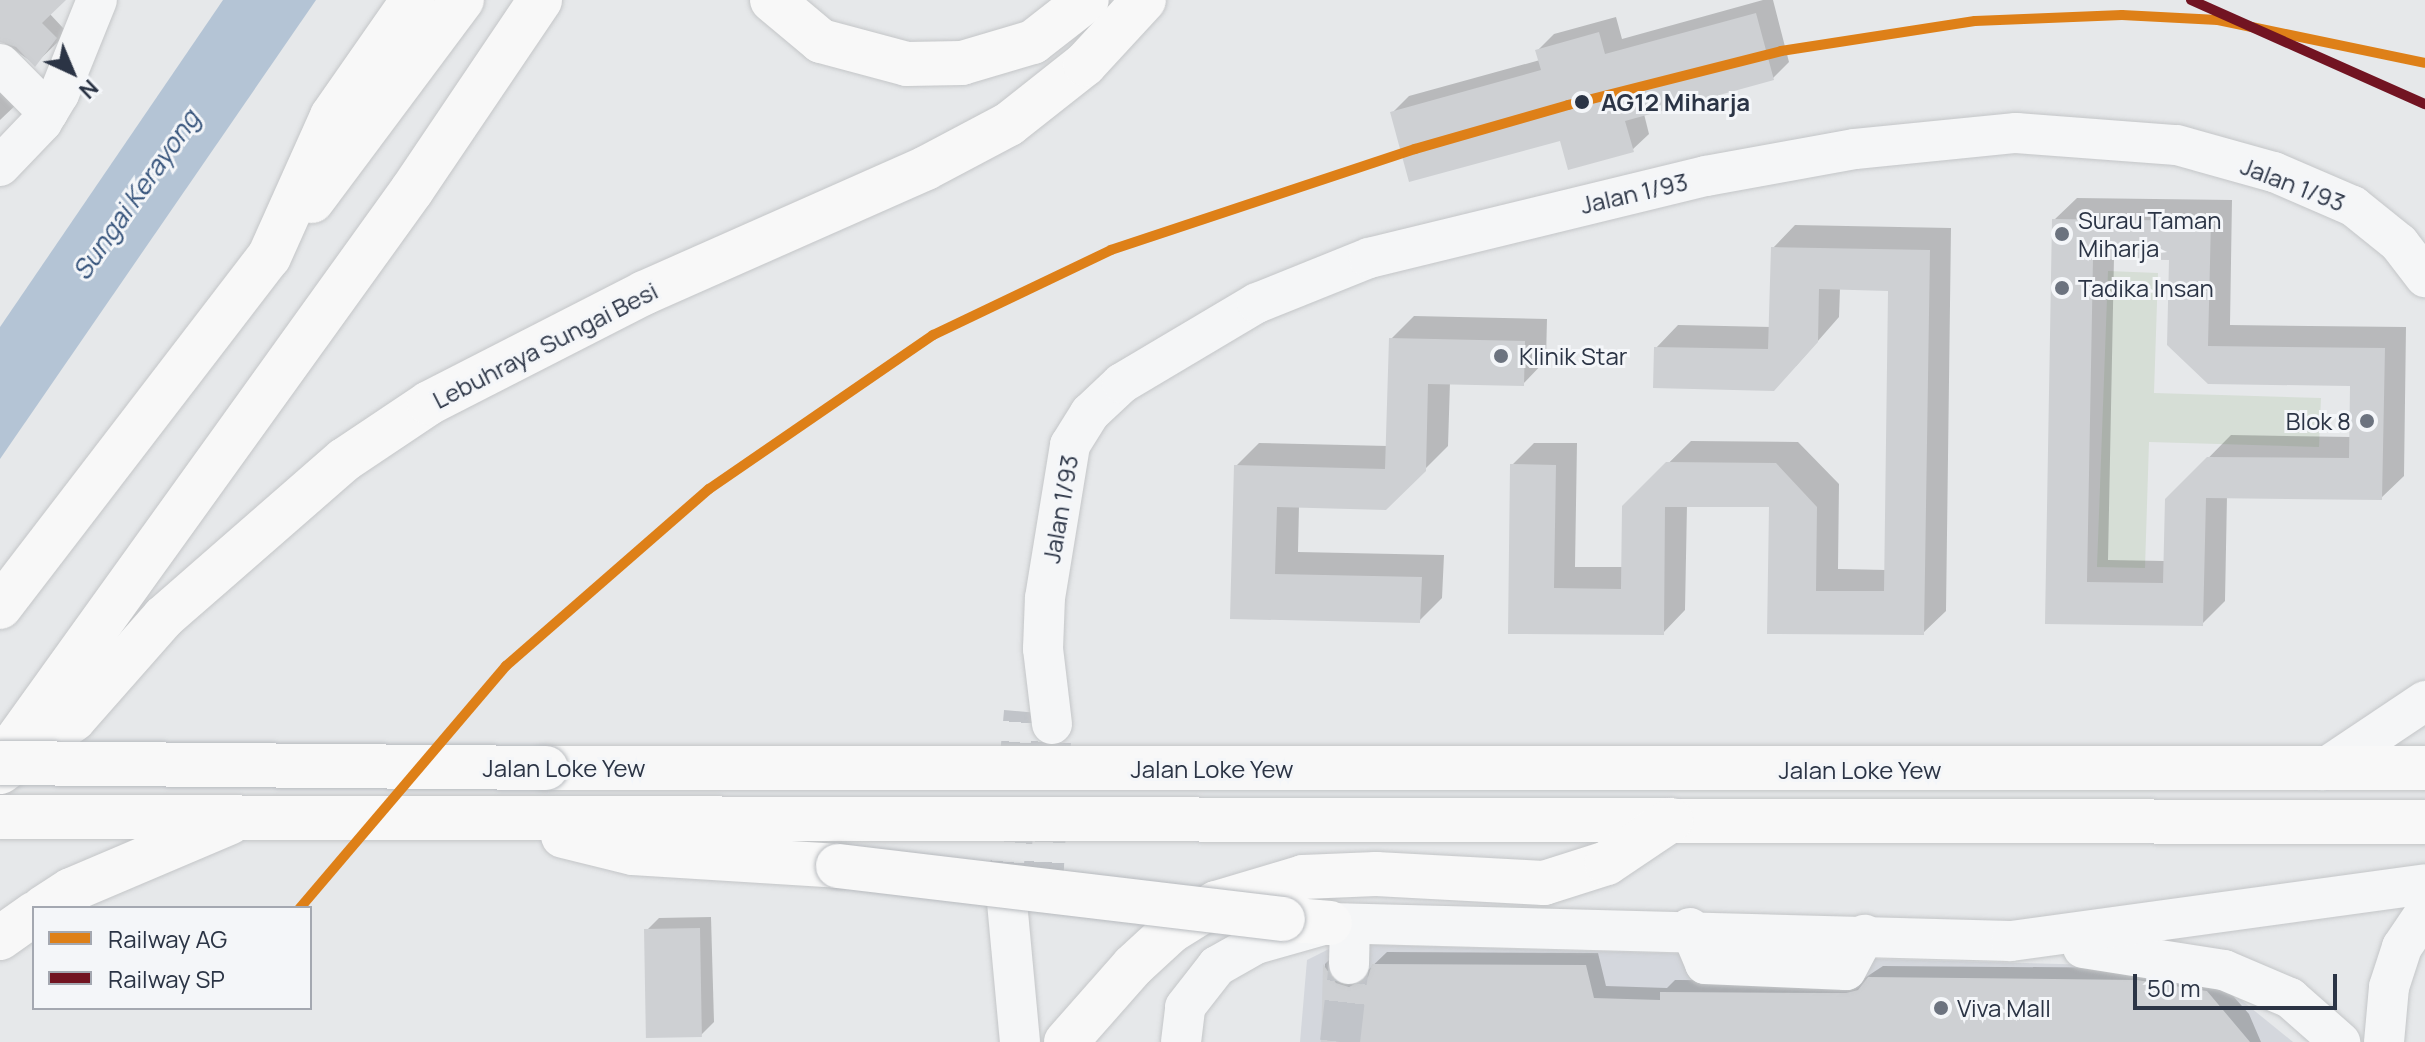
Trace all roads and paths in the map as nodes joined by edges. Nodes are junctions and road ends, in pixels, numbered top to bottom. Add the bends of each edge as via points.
1 (97, 0) edge
2 (413, 0) edge
3 (462, 0) edge
4 (540, 0) edge
5 (772, 0) edge
6 (1087, 0) edge
7 (1144, 0) edge
8 (0, 64) edge
9 (48, 112) junction
10 (0, 166) edge
11 (269, 257) junction
12 (2425, 277) edge
13 (0, 607) edge
14 (2425, 701) edge
15 (1038, 718) tunnel mouth
16 (0, 762) edge
17 (2425, 768) edge
18 (2322, 770) junction
19 (0, 772) edge
20 (0, 817) edge
21 (239, 818) junction
22 (494, 819) junction
23 (1671, 820) junction
24 (2425, 822) edge
25 (2425, 884) edge
26 (1025, 902) tunnel mouth
27 (46, 906) edge
28 (2425, 913) edge
29 (32, 915) edge
30 (1340, 923) junction
31 (0, 938) edge
32 (2011, 941) junction
33 (1349, 964) tunnel mouth
34 (1020, 1042) edge
35 (1066, 1042) edge
36 (1181, 1042) edge
37 (2340, 1042) edge
38 (2384, 1042) edge

1 - 9 street
2 - 11 highway via 332,116
3 - 11 highway
4 - 16 highway via 412,190
5 - 6 highway via 821,41 907,64 962,63 1033,42
7 - 19 highway, Lebuhraya Sungai Besi via 1085,64 1009,124 926,168 644,293 429,403 344,460 164,617 74,719
8 - 9 street
9 - 10 street
11 - 13 highway
12 - 15 street, Jalan 1/93 via 2399,243 2353,206 2274,172 2177,145 2016,133 1855,149 1719,173 1369,258 1257,303 1122,383 1090,413 1070,445 1058,497
14 - 18 street
16 - 18 highway, Jalan Loke Yew, bridge via 546,768
17 - 18 highway, Jalan Loke Yew
20 - 21 highway
21 - 22 highway
21 - 27 highway via 71,890
22 - 23 highway
22 - 30 highway, bridge via 633,853 838,866
23 - 24 highway
23 - 35 highway via 1607,863 1544,883 1376,874 1303,877 1216,903 1171,931 1133,966 1092,1006
25 - 32 street
26 - 34 street via 1017,983
28 - 38 street via 2402,947 2389,987
29 - 31 highway
30 - 32 street via 1690,928
30 - 33 street
30 - 36 street via 1269,939 1217,966 1185,1007
32 - 37 street via 2162,957 2224,970 2290,998

